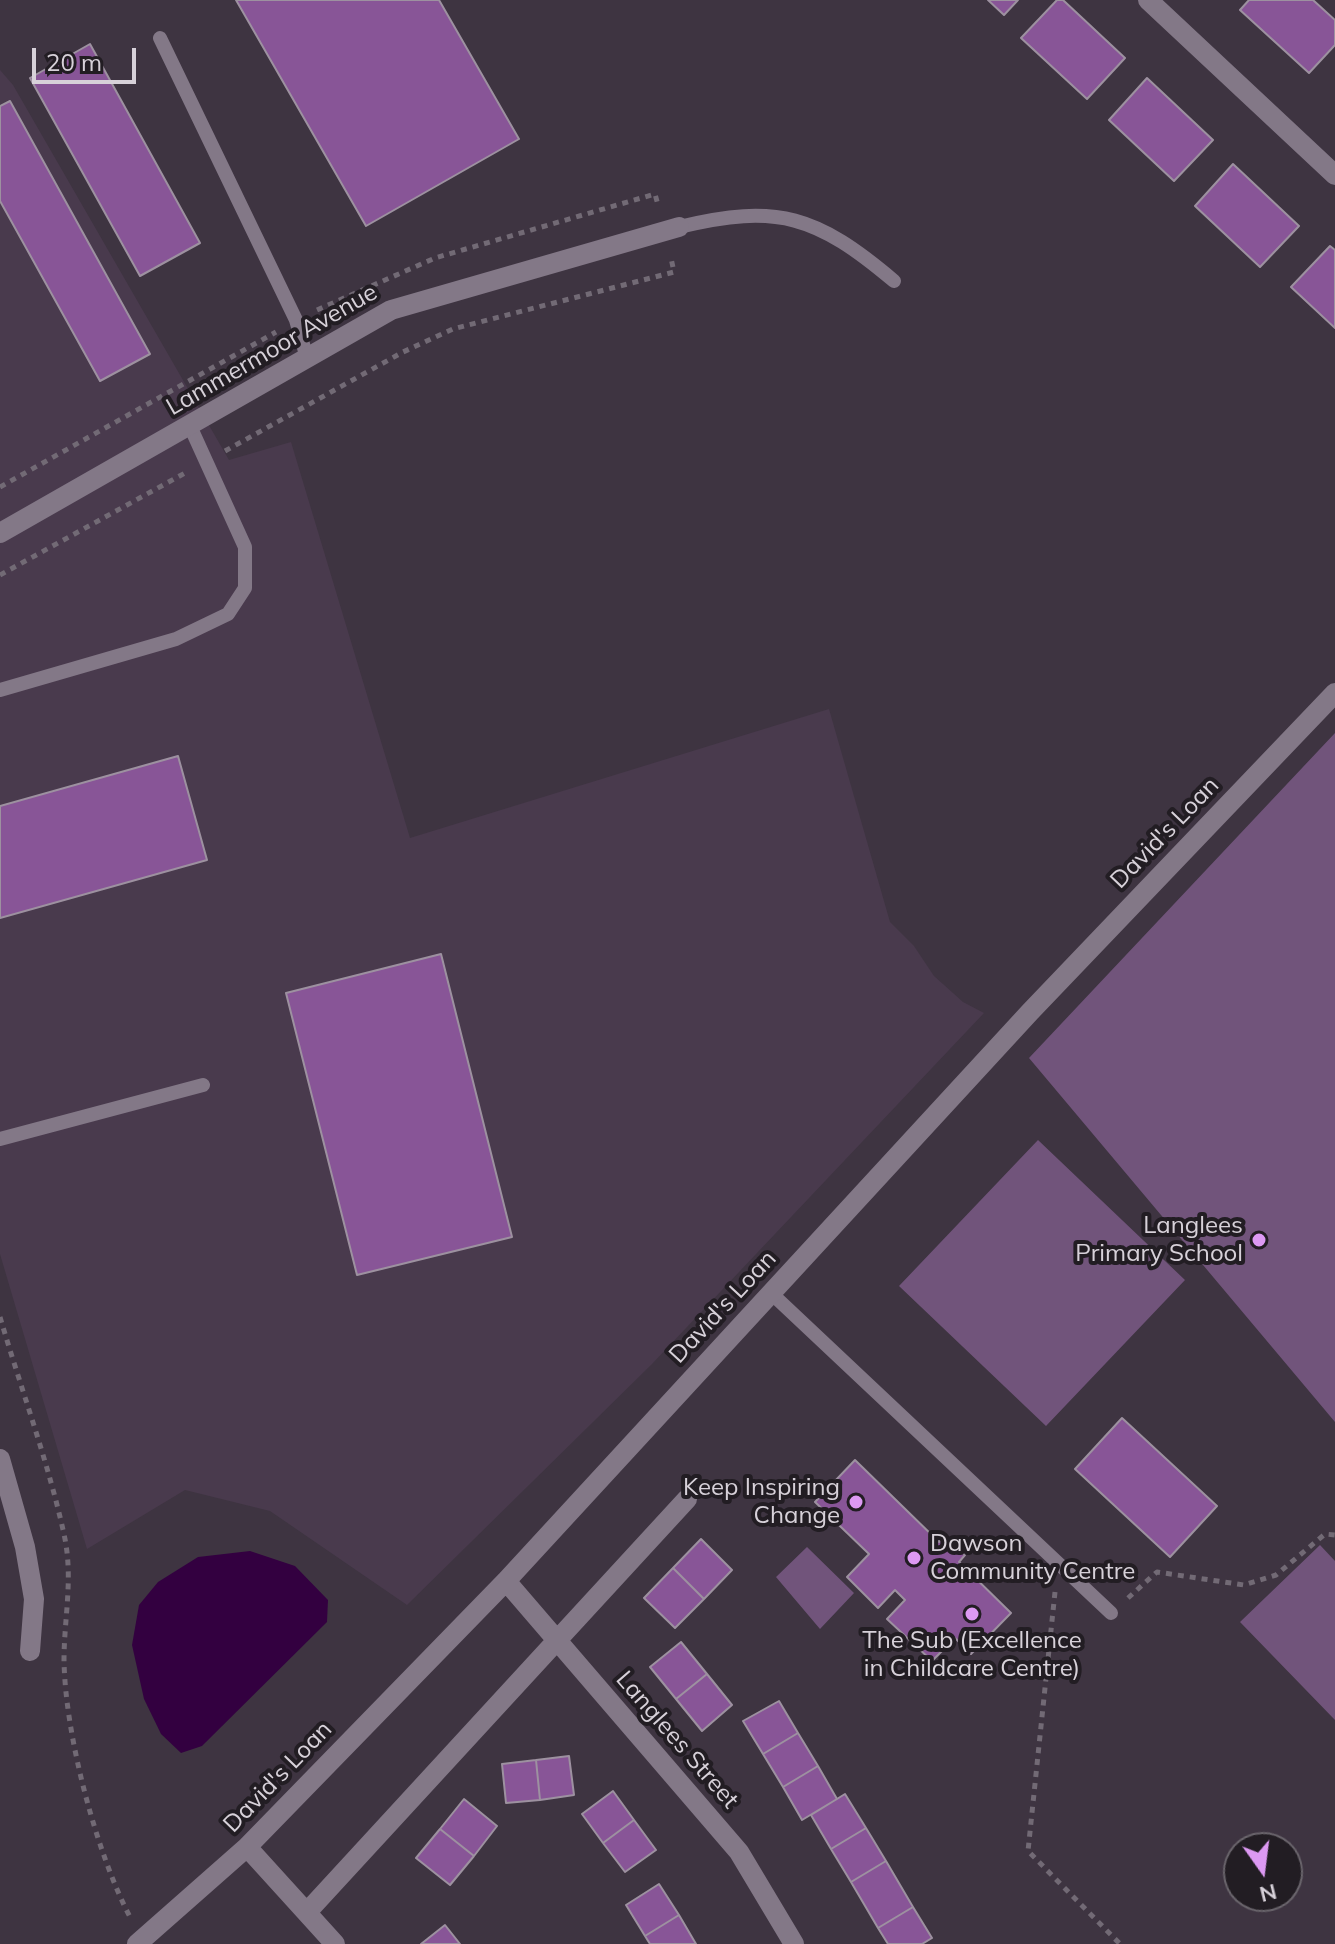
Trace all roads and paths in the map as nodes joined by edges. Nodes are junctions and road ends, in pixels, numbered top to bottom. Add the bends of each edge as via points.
1 (1148, 0) edge
2 (160, 38) dead end
3 (1335, 175) edge
4 (672, 229) junction
5 (894, 281) dead end
6 (307, 358) junction
7 (190, 426) junction
8 (206, 461) junction
9 (0, 533) edge
10 (0, 575) edge
11 (0, 690) edge
12 (1335, 693) edge
13 (203, 1085) dead end
14 (0, 1139) edge
15 (771, 1293) junction
16 (0, 1317) edge
17 (0, 1459) edge
18 (687, 1499) dead end
19 (1335, 1535) edge
20 (1058, 1563) junction
21 (506, 1581) junction
22 (1111, 1613) joint
23 (557, 1640) junction
24 (30, 1651) dead end
25 (247, 1847) junction
26 (308, 1911) junction
27 (139, 1942) edge
28 (335, 1944) edge
29 (794, 1944) edge
30 (1120, 1944) edge

1 - 3 street
2 - 6 lane via 296,320
4 - 5 lane via 731,214 780,216 831,235
4 - 6 street, Lammermoor Avenue via 391,310
4 - 8 path via 674,272 453,329
6 - 7 street, Lammermoor Avenue
7 - 8 lane
7 - 9 street, Lammermoor Avenue
8 - 10 path
8 - 11 lane via 245,547 245,588 228,614 176,639
12 - 15 street, David's Loan
13 - 14 lane
15 - 20 lane
15 - 21 street, David's Loan
16 - 27 path via 65,1539 70,1589 64,1659 70,1724 106,1864
17 - 24 street via 34,1599
18 - 23 street
19 - 22 path via 1325,1534 1276,1575 1244,1585 1157,1572
20 - 22 lane
20 - 30 path via 1028,1851
21 - 23 street, Langlees Street
21 - 25 street, David's Loan
23 - 26 street
23 - 29 street, Langlees Street via 739,1852
25 - 26 street
25 - 27 street, David's Loan
26 - 28 street

